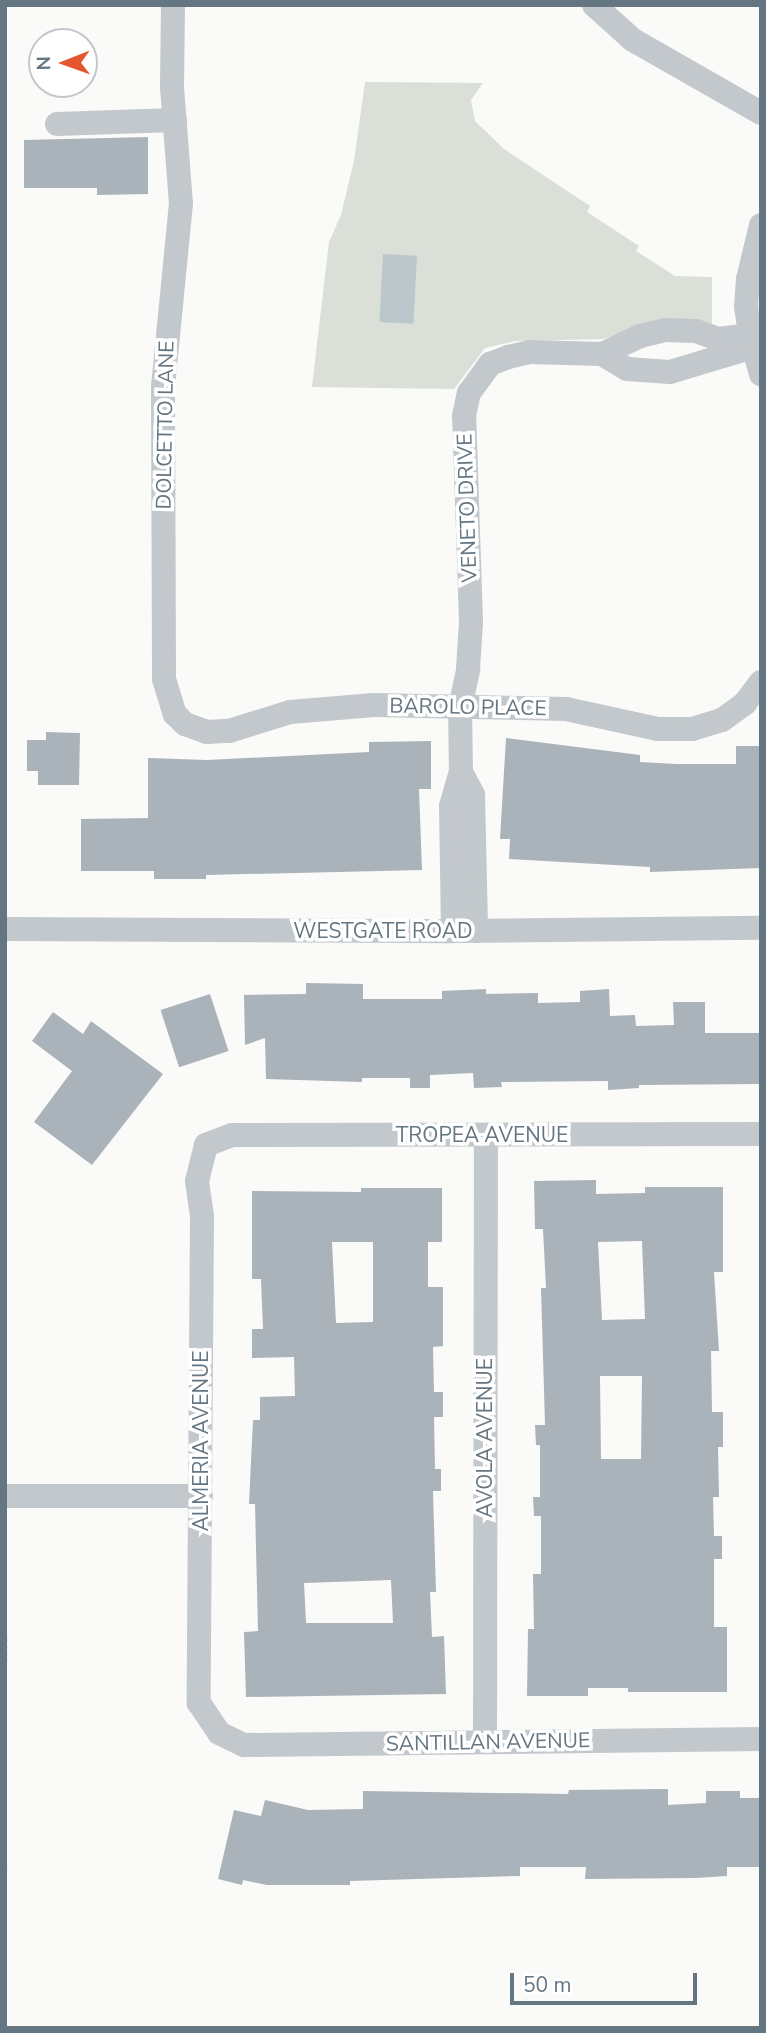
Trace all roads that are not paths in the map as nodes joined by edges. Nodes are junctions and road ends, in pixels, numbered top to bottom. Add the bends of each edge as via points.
1 (173, 5) edge
2 (594, 5) edge
3 (761, 113) edge
4 (175, 120) junction
5 (57, 124) dead end
6 (761, 225) edge
7 (752, 341) junction
8 (602, 354) junction
9 (761, 374) edge
10 (761, 682) edge
11 (460, 708) junction
12 (753, 710) edge
13 (185, 724) joint
14 (761, 928) edge
15 (5, 929) edge
16 (465, 931) junction
17 (761, 1134) edge
18 (486, 1135) junction
19 (206, 1145) joint
20 (5, 1496) edge
21 (201, 1496) junction
22 (219, 1733) joint
23 (761, 1739) edge
24 (485, 1741) junction

1 - 4 street, DOLCETTO LANE
2 - 3 street via 634,40
4 - 5 street
4 - 13 street, DOLCETTO LANE via 181,216 163,386 164,679 175,714
6 - 7 street via 748,279
7 - 8 street, VENETO DRIVE via 665,330
7 - 8 street, VENETO DRIVE via 670,372 628,369
7 - 9 street
8 - 11 street, VENETO DRIVE via 530,352 508,357 490,364 469,393 464,416 471,622
10 - 12 street
11 - 12 street, BAROLO PLACE via 566,709 669,729 692,729
11 - 13 street, BAROLO PLACE via 326,707 290,712 229,731 207,732
11 - 16 street, VENETO DRIVE via 461,772 451,806
14 - 16 street, WESTGATE ROAD
15 - 16 street, WESTGATE ROAD
17 - 18 street, TROPEA AVENUE
18 - 19 street, TROPEA AVENUE via 232,1135
18 - 24 street, AVOLA AVENUE
19 - 21 street, ALMERIA AVENUE via 197,1181 202,1215
20 - 21 street
21 - 22 street, ALMERIA AVENUE via 199,1703
22 - 24 street, SANTILLAN AVENUE via 244,1745
23 - 24 street, SANTILLAN AVENUE

